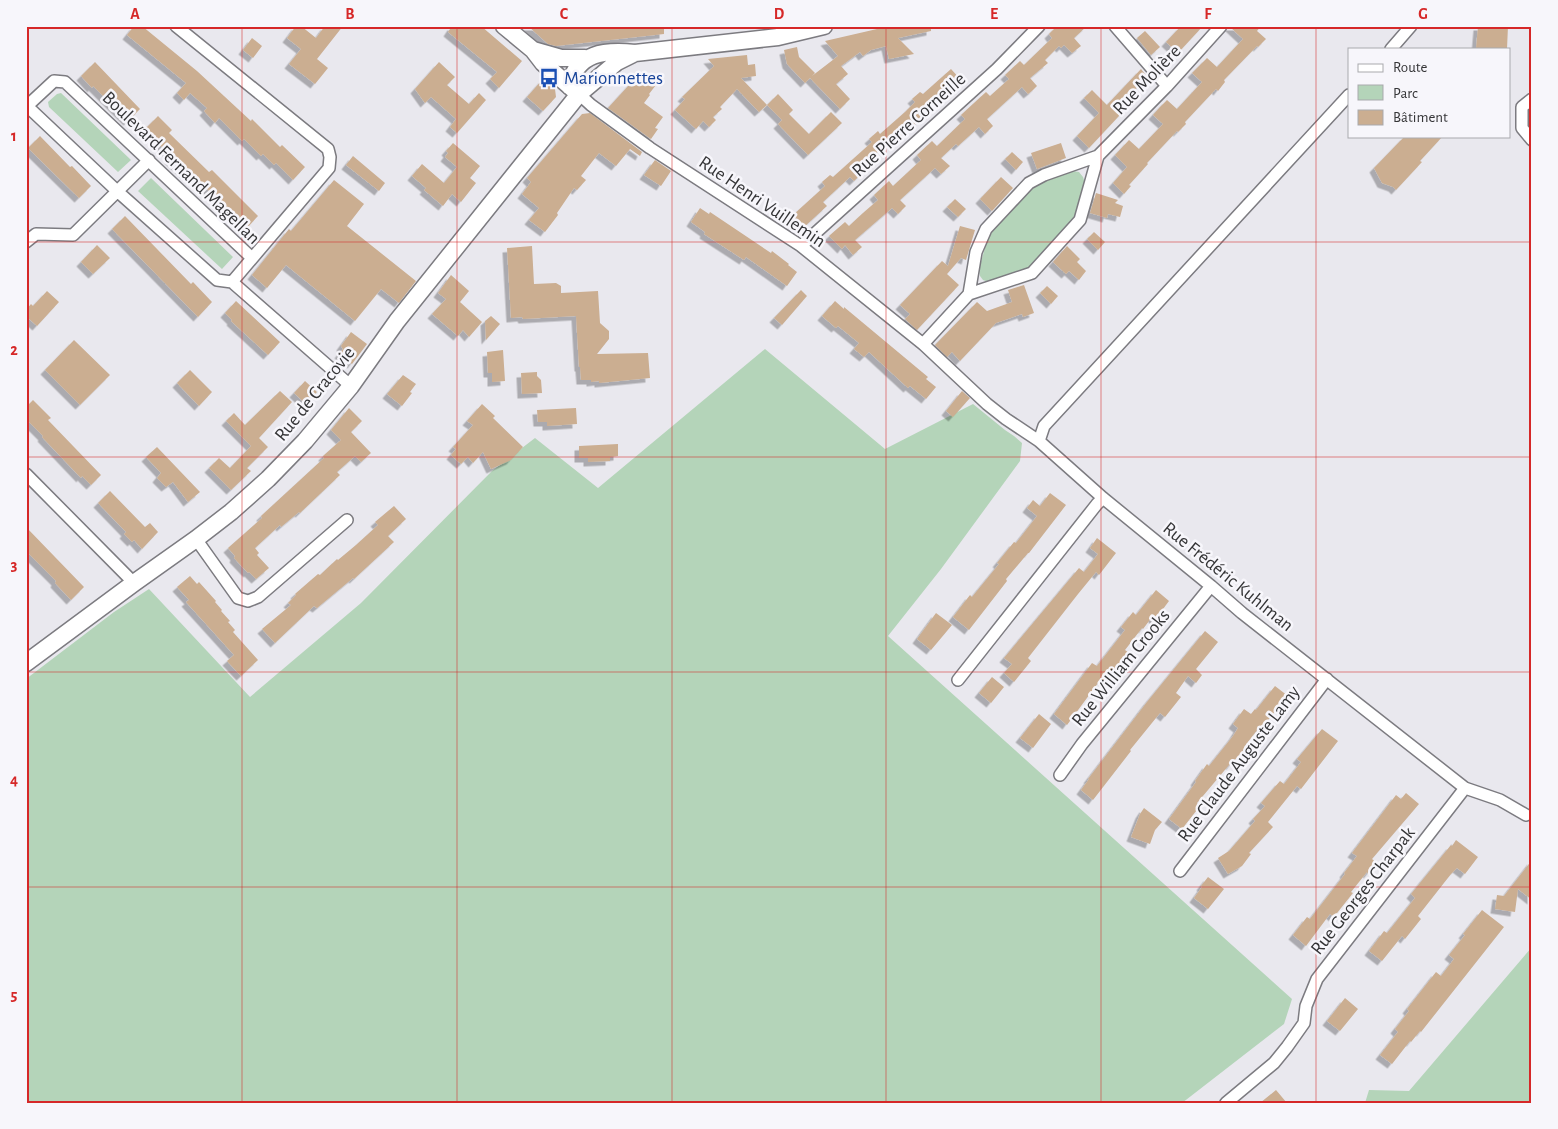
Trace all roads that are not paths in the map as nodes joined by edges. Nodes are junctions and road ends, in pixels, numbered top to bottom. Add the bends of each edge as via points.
1 (176, 26) edge
2 (504, 26) edge
3 (824, 26) edge
4 (1039, 26) edge
5 (1114, 26) edge
6 (1221, 26) edge
7 (1412, 26) edge
8 (1392, 48) edge
9 (533, 50) junction
10 (635, 53) junction
11 (586, 58) junction
12 (1167, 86) junction
13 (579, 89) junction
14 (1348, 96) edge
15 (1527, 103) edge
16 (27, 107) edge
17 (1532, 140) edge
18 (1098, 156) junction
19 (149, 160) junction
20 (117, 191) junction
21 (26, 242) edge
22 (801, 246) junction
23 (252, 258) junction
24 (232, 282) junction
25 (969, 294) junction
26 (923, 344) junction
27 (351, 386) junction
28 (1039, 441) junction
29 (26, 474) edge
30 (1103, 498) junction
31 (347, 520) dead end
32 (196, 539) junction
33 (134, 583) junction
34 (1211, 586) junction
35 (26, 663) edge
36 (958, 680) dead end
37 (1327, 680) junction
38 (1060, 774) dead end
39 (1465, 788) junction
40 (1526, 815) dead end
41 (1180, 871) dead end
42 (1226, 1103) edge

1 - 23 street via 328,149 329,168
2 - 9 street
3 - 10 street via 778,37
4 - 22 street, Rue Pierre Corneille via 997,69
5 - 12 street
6 - 12 street, Rue Molière
7 - 8 street
9 - 11 street via 561,58
9 - 13 street via 543,63
10 - 11 street via 623,51
10 - 13 street, Rue de Cracovie
11 - 13 street via 590,79
12 - 18 street, Rue Molière
13 - 22 street, Rue Henri Vuillemin via 592,105 650,148
13 - 27 street, Rue de Cracovie via 397,321
14 - 28 street via 1044,426
15 - 17 street via 1522,128
16 - 19 street, Boulevard Fernand Magellan via 54,81 65,82
16 - 20 street
18 - 25 street, Rue Molière via 1080,220 1032,273
18 - 25 street, Rue Molière via 1029,183 986,229 976,252
19 - 20 street
19 - 23 street, Boulevard Fernand Magellan
20 - 21 street via 73,235 36,234
20 - 24 street via 216,280
22 - 26 street, Rue Henri Vuillemin
23 - 24 street, Boulevard Fernand Magellan
24 - 27 street
25 - 26 street, Rue Molière
26 - 28 street, Rue Frédéric Kuhlman via 987,404
27 - 32 street, Rue de Cracovie via 268,480
28 - 30 street, Rue Frédéric Kuhlman
29 - 33 street
30 - 34 street, Rue Frédéric Kuhlman
30 - 36 street
31 - 32 street via 258,597 248,602 238,598
32 - 33 street, Rue de Cracovie
33 - 35 street, Rue de Cracovie
34 - 37 street, Rue Frédéric Kuhlman
34 - 38 street, Rue William Crooks
37 - 39 street, Rue Frédéric Kuhlman
37 - 41 street, Rue Claude Auguste Lamy
39 - 40 street, Rue Frédéric Kuhlman via 1500,800
39 - 42 street, Rue Georges Charpak via 1317,979 1306,1006 1304,1023 1287,1047 1274,1063

